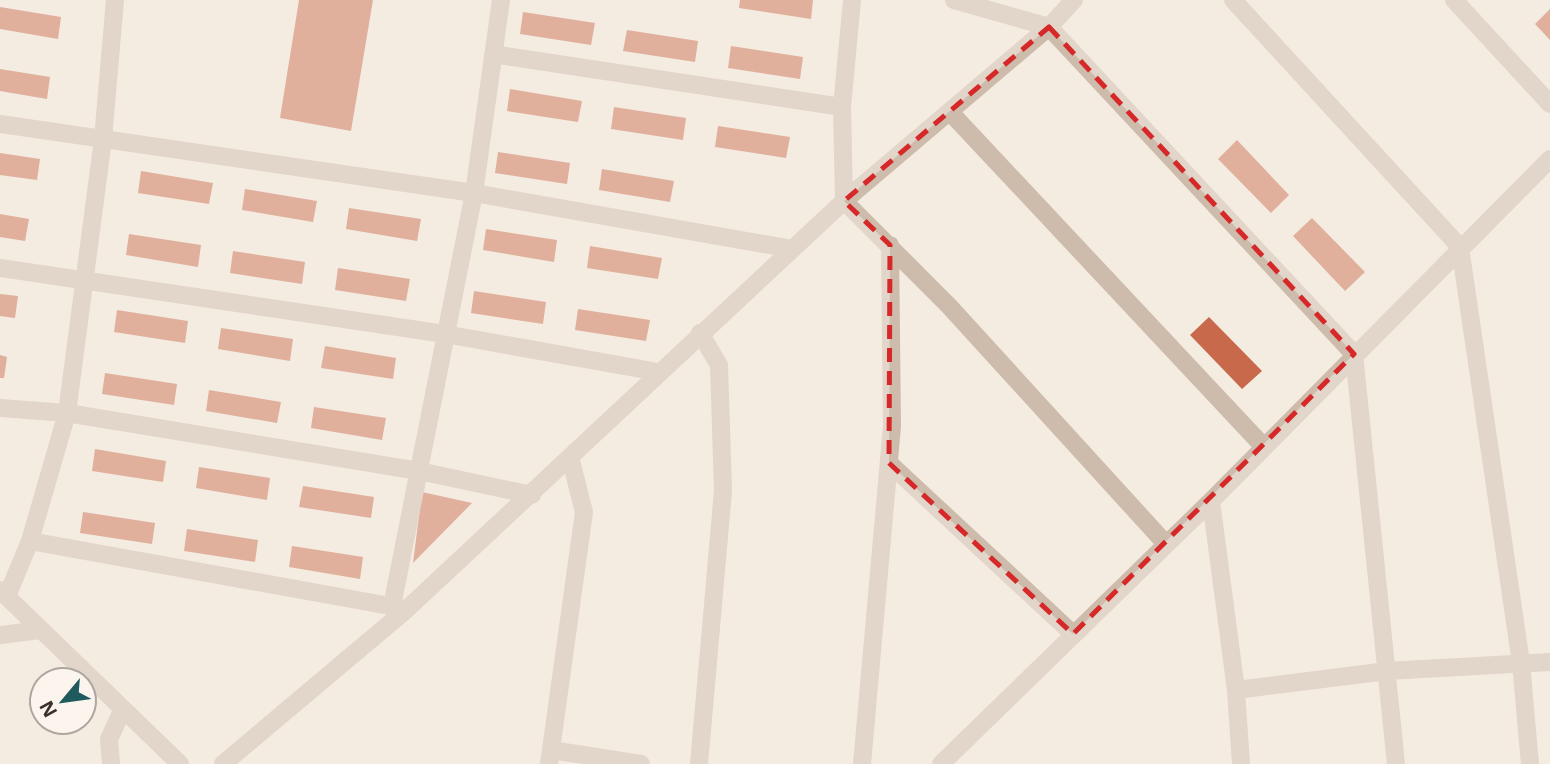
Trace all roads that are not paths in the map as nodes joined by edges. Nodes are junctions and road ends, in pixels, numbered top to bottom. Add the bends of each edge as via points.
1 (115, 0) edge
2 (501, 0) edge
3 (852, 0) edge
4 (954, 0) edge
5 (1074, 0) edge
6 (1233, 0) edge
7 (1454, 0) edge
8 (1049, 27) junction
9 (493, 54) junction
10 (1550, 104) edge
11 (842, 107) junction
12 (950, 112) junction
13 (0, 124) edge
14 (103, 139) junction
15 (1550, 159) edge
16 (474, 193) junction
17 (844, 201) junction
18 (890, 245) junction
19 (1460, 247) junction
20 (792, 249) junction
21 (0, 268) edge
22 (83, 282) junction
23 (700, 333) junction
24 (445, 334) junction
25 (1354, 354) junction
26 (658, 372) junction
27 (0, 408) edge
28 (67, 413) junction
29 (1264, 447) junction
30 (570, 457) junction
31 (889, 463) junction
32 (419, 471) junction
33 (532, 495) junction
34 (1210, 501) junction
35 (30, 541) junction
36 (1166, 544) junction
37 (4, 593) edge
38 (400, 607) junction
39 (40, 630) junction
40 (1073, 634) junction
41 (0, 635) edge
42 (1550, 662) edge
43 (1521, 663) junction
44 (1387, 671) junction
45 (1236, 690) junction
46 (122, 711) junction
47 (550, 757) edge
48 (111, 764) edge
49 (180, 764) edge
50 (223, 764) edge
51 (641, 764) edge
52 (699, 764) edge
53 (862, 764) edge
54 (941, 764) edge
55 (1241, 764) edge
56 (1396, 764) edge
57 (1530, 764) edge

1 - 14 street
2 - 9 street
3 - 11 street
4 - 8 street
5 - 8 street
6 - 19 street
7 - 10 street
8 - 12 street
8 - 25 street
9 - 11 street
9 - 16 street
11 - 17 street
12 - 17 street
12 - 29 street
13 - 14 street
14 - 16 street
14 - 22 street
15 - 19 street
16 - 20 street
16 - 24 street
17 - 18 street
17 - 20 street
18 - 31 street
18 - 36 street
19 - 25 street
19 - 43 street
20 - 23 street
21 - 22 street
22 - 24 street
22 - 28 street
23 - 26 street
23 - 52 street via 719,365 723,491
24 - 26 street
24 - 32 street
25 - 29 street
25 - 44 street
26 - 30 street
27 - 28 street
28 - 32 street
28 - 35 street
29 - 34 street
30 - 33 street
30 - 47 street via 584,513
31 - 40 street
31 - 53 street
32 - 33 street
32 - 38 street
33 - 38 street
34 - 36 street
34 - 45 street
35 - 37 street
35 - 38 street
36 - 40 street
37 - 39 street
38 - 50 street
39 - 41 street
39 - 46 street
40 - 54 street
42 - 43 street
43 - 44 street
43 - 57 street
44 - 45 street
44 - 56 street
45 - 55 street
46 - 48 street via 109,739
46 - 49 street
47 - 51 street

